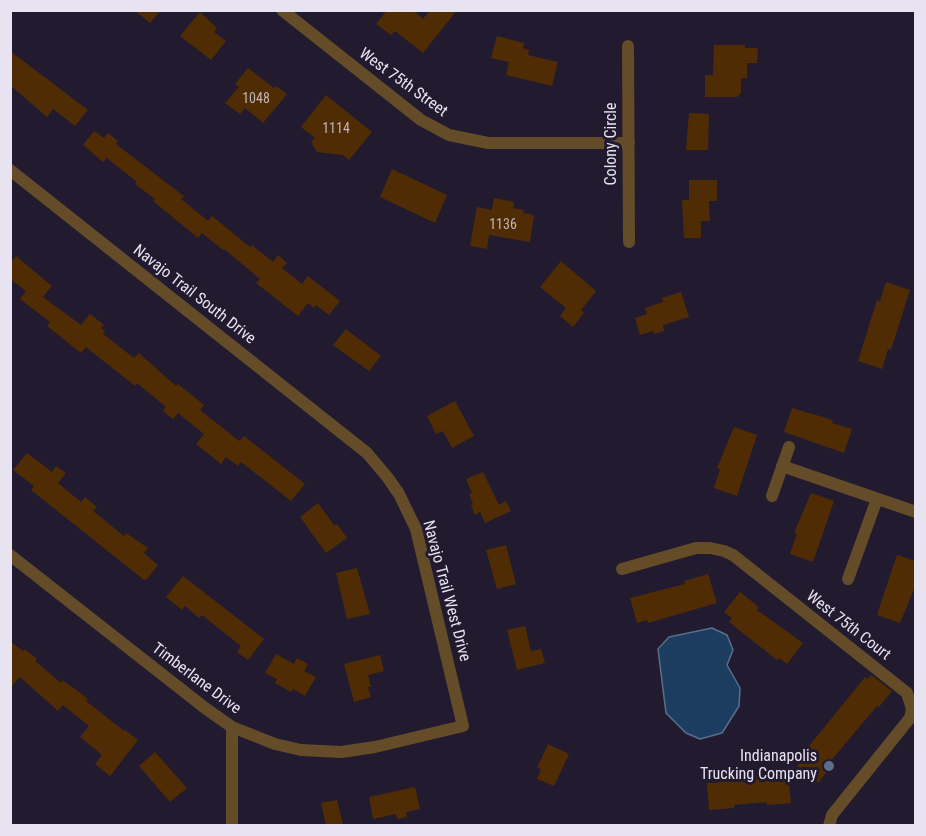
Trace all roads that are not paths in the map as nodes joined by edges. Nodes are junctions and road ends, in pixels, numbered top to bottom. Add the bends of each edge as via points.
1 (282, 10) edge
2 (628, 46) dead end
3 (629, 143) junction
4 (10, 170) edge
5 (629, 242) dead end
6 (357, 445) joint
7 (789, 447) dead end
8 (782, 466) junction
9 (772, 496) dead end
10 (877, 499) junction
11 (915, 513) edge
12 (10, 555) edge
13 (622, 569) dead end
14 (848, 579) dead end
15 (463, 726) joint
16 (232, 727) junction
17 (232, 825) edge
18 (829, 825) edge

1 - 3 street, West 75th Street via 421,120 450,135 494,144
2 - 3 street, Colony Circle
3 - 5 street, Colony Circle
4 - 6 street, Navajo Trail South Drive
6 - 15 street, Navajo Trail West Drive via 388,478 416,529
7 - 8 street
8 - 9 street
8 - 10 street
10 - 11 street
10 - 14 street
12 - 16 street, Timberlane Drive
13 - 18 street, West 75th Court via 696,548 724,551 907,693 912,709 910,718 832,815
15 - 16 street, Timberlane Drive via 341,752 301,750
16 - 17 street

